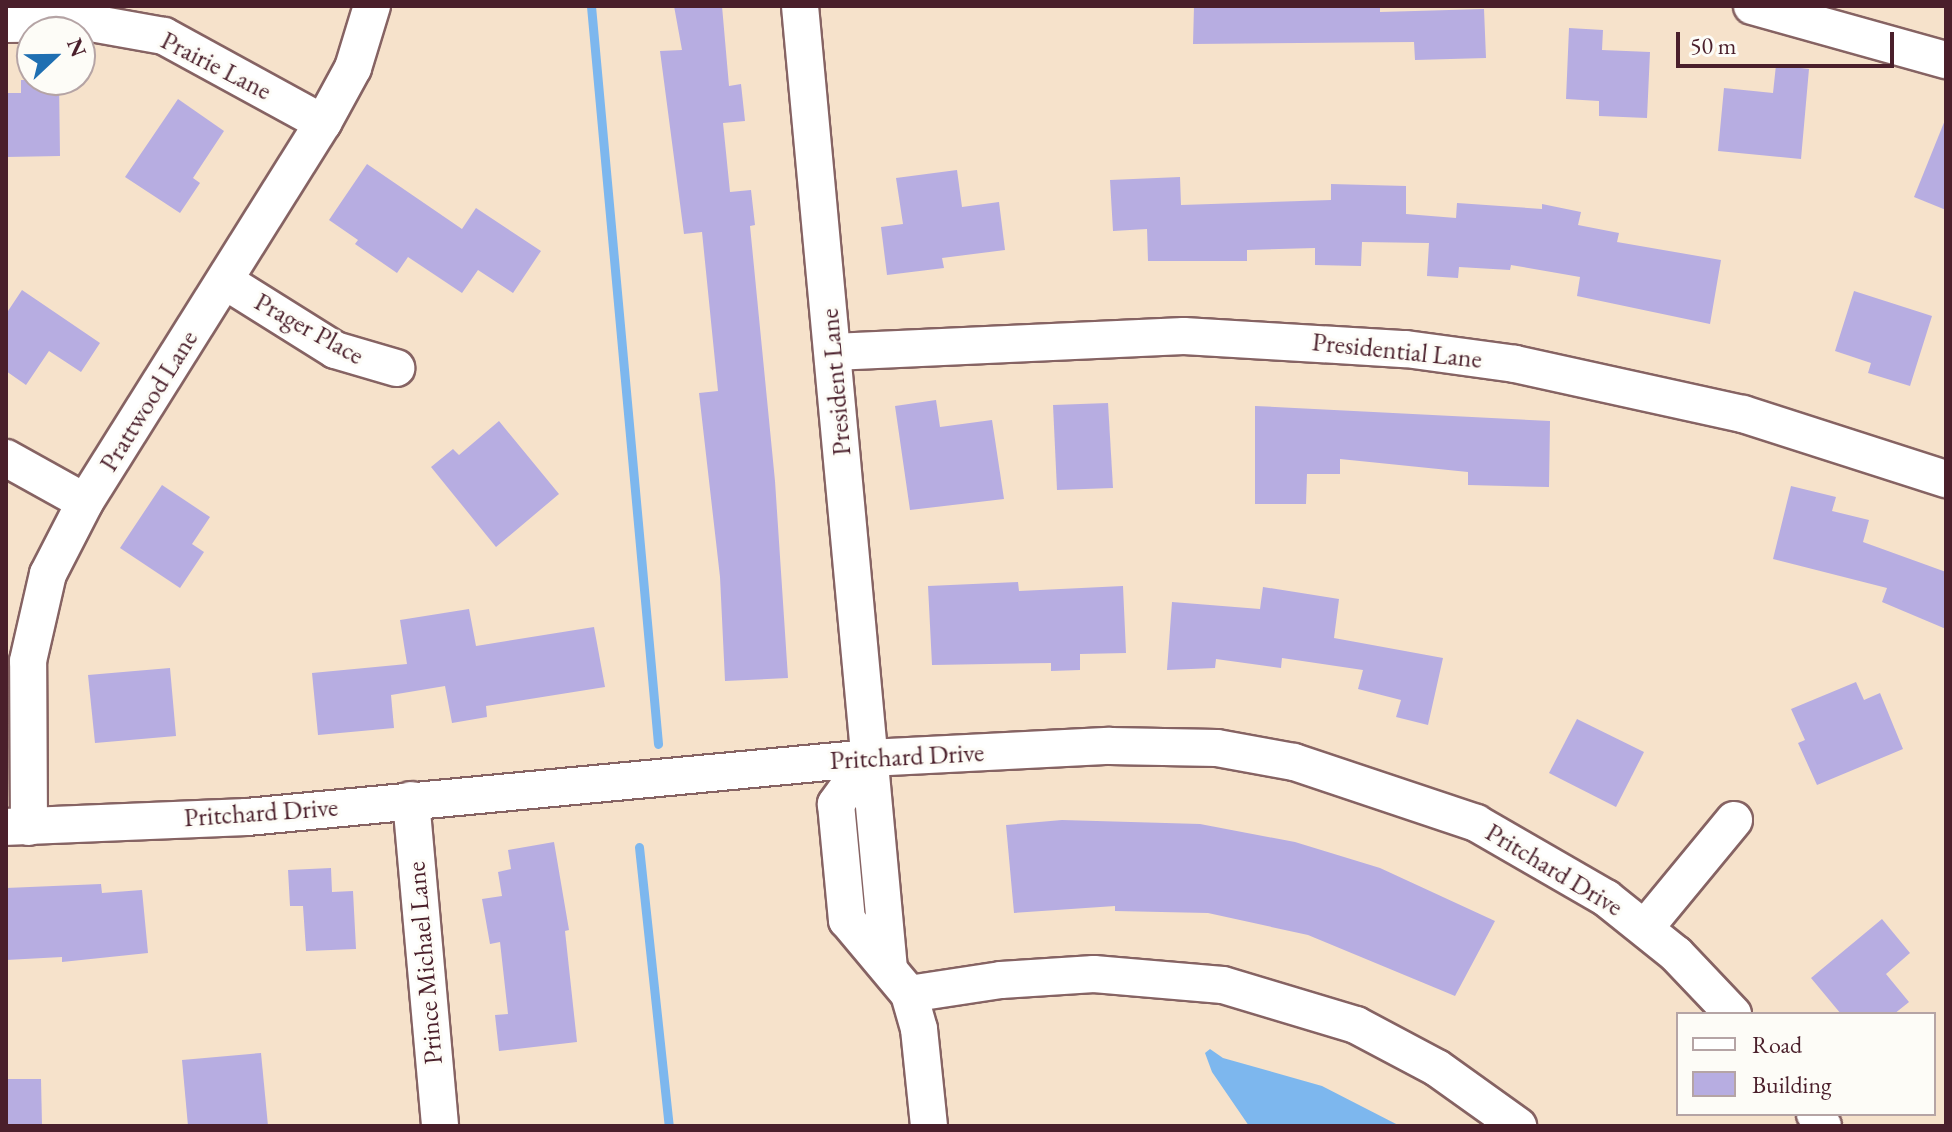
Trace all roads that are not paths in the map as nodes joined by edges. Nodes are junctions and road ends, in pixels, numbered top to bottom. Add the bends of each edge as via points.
1 (372, 6) edge
2 (800, 6) edge
3 (1752, 6) edge
4 (6, 24) edge
5 (1946, 60) edge
6 (323, 123) junction
7 (225, 281) junction
8 (833, 352) junction
9 (396, 368) dead end
10 (6, 458) edge
11 (1946, 479) edge
12 (85, 502) junction
13 (869, 758) junction
14 (411, 800) junction
15 (1734, 820) dead end
16 (18, 827) edge
17 (1645, 928) junction
18 (899, 982) junction
19 (1731, 1012) edge
20 (440, 1126) edge
21 (929, 1126) edge
22 (1518, 1126) edge

1 - 6 street, Prattwood Lane via 358,55
2 - 8 street, President Lane
3 - 5 street
4 - 6 street, Prairie Lane via 91,23 164,36
6 - 7 street, Prattwood Lane
7 - 9 street, Prager Place via 335,350
7 - 12 street, Prattwood Lane
8 - 11 street, Presidential Lane via 1184,336 1406,349 1515,364 1671,396
8 - 13 street, President Lane
10 - 12 street
12 - 16 street, Prattwood Lane via 48,574 30,644
13 - 14 street, Pritchard Drive
13 - 17 street, Pritchard Drive via 1174,747 1294,762 1476,823 1564,872
13 - 18 street, President Lane
14 - 16 street, Pritchard Drive via 247,817
14 - 20 street, Prince Michael Lane
15 - 17 street
17 - 19 street, Pritchard Drive
18 - 21 street, President Lane via 919,1029
18 - 22 street via 1094,974 1223,985 1312,1008 1368,1031 1437,1068

